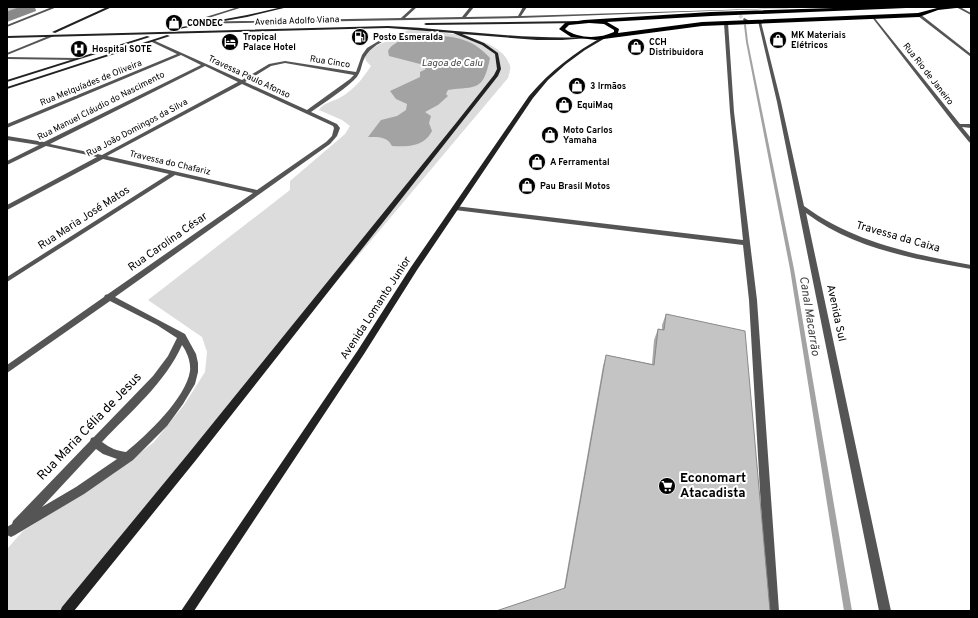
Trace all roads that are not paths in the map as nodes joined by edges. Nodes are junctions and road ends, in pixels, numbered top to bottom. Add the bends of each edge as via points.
1 (55, 7) edge
2 (110, 7) edge
3 (241, 7) edge
4 (286, 7) edge
5 (415, 7) edge
6 (472, 7) edge
7 (525, 7) edge
8 (595, 7) edge
9 (652, 7) edge
10 (816, 7) edge
11 (906, 7) edge
12 (958, 7) edge
13 (963, 7) edge
14 (656, 12) junction
15 (597, 14) junction
16 (971, 14) edge
17 (919, 15) junction
18 (247, 16) junction
19 (519, 17) junction
20 (872, 17) junction
21 (463, 18) junction
22 (402, 19) junction
23 (220, 22) junction
24 (579, 22) junction
25 (759, 22) junction
26 (187, 23) junction
27 (206, 23) junction
28 (726, 23) junction
29 (7, 26) edge
30 (236, 27) junction
31 (388, 27) junction
32 (193, 28) junction
33 (414, 28) junction
34 (172, 29) junction
35 (454, 32) junction
36 (158, 33) junction
37 (178, 33) junction
38 (7, 34) edge
39 (53, 34) junction
40 (393, 34) junction
41 (7, 37) edge
42 (609, 37) junction
43 (144, 38) junction
44 (587, 38) junction
45 (152, 41) junction
46 (959, 45) junction
47 (965, 46) dead end
48 (7, 54) edge
49 (180, 54) junction
50 (971, 56) edge
51 (7, 58) edge
52 (76, 59) junction
53 (276, 63) joint
54 (204, 65) junction
55 (358, 74) junction
56 (7, 81) edge
57 (242, 82) junction
58 (7, 88) edge
59 (307, 113) junction
60 (958, 125) junction
61 (7, 126) edge
62 (971, 126) edge
63 (337, 128) joint
64 (7, 138) edge
65 (971, 141) edge
66 (45, 144) junction
67 (102, 157) junction
68 (7, 163) edge
69 (173, 174) junction
70 (258, 192) junction
71 (802, 207) junction
72 (7, 208) edge
73 (455, 208) junction
74 (747, 243) junction
75 (971, 267) edge
76 (7, 280) edge
77 (108, 297) junction
78 (182, 336) junction
79 (188, 349) junction
80 (174, 353) junction
81 (7, 370) edge
82 (95, 441) junction
83 (129, 457) junction
84 (9, 533) edge
85 (66, 611) edge
86 (187, 611) edge
87 (773, 611) edge
88 (885, 611) edge

1 - 29 street
2 - 39 main road
3 - 26 street
4 - 18 main road
5 - 22 street
6 - 21 street
7 - 19 street
8 - 15 street
9 - 14 street
10 - 14 street
11 - 24 highway
12 - 13 highway, Avenida Lomanto Junior
12 - 16 street
12 - 17 highway, Avenida Lomanto Junior via 937,9
14 - 15 street
15 - 19 street
17 - 20 highway, Avenida Lomanto Junior
17 - 46 street
18 - 23 main road
18 - 27 main road
19 - 21 street
20 - 25 highway, Avenida Lomanto Junior
20 - 60 street, Rua Rio de Janeiro
21 - 22 street
22 - 23 street
23 - 27 street
23 - 30 main road
23 - 32 main road
24 - 30 main road, Avenida Adolfo Viana
24 - 42 highway via 610,25 617,30
24 - 44 highway via 567,24 562,29 570,35
25 - 28 highway, Avenida Lomanto Junior via 746,20
25 - 71 street, Avenida Sul
26 - 27 street
26 - 34 main road
27 - 34 main road
28 - 42 highway, Avenida Lomanto Junior via 680,26
28 - 74 street via 732,112
30 - 32 main road, Avenida Adolfo Viana
31 - 33 main road, Avenida Adolfo Viana
31 - 37 main road, Avenida Adolfo Viana
31 - 40 main road
32 - 34 main road, Avenida Adolfo Viana
32 - 37 main road
33 - 35 main road, Avenida Adolfo Viana
33 - 40 main road
34 - 36 main road
34 - 39 main road, Avenida Adolfo Viana
35 - 44 main road, Avenida Adolfo Viana via 544,40
35 - 85 main road via 477,41 497,54 499,69 496,75 197,451
36 - 37 main road, Avenida Adolfo Viana
36 - 39 main road, Avenida Adolfo Viana
36 - 43 main road
37 - 45 main road
38 - 39 main road, Avenida Adolfo Viana
39 - 41 main road, Avenida Adolfo Viana
39 - 48 street
40 - 55 street via 365,53
42 - 44 highway
42 - 73 main road, Avenida Lomanto Junior via 565,62 548,76
43 - 45 main road via 154,39
43 - 52 main road
45 - 49 street, Travessa Paulo Afonso
45 - 58 main road
46 - 47 street
46 - 50 street
49 - 54 street, Travessa Paulo Afonso
49 - 61 street, Rua Melquíades de Oliveira
51 - 52 street
52 - 56 main road
53 - 55 street, Rua Cinco
53 - 57 street, Rua João Domingos da Silva
54 - 57 street, Travessa Paulo Afonso
54 - 66 street, Rua Manuel Cláudio do Nascimento
55 - 59 street
57 - 59 street, Travessa Paulo Afonso
57 - 67 street, Rua João Domingos da Silva
59 - 63 street, Travessa Paulo Afonso
60 - 62 street
60 - 65 street, Rua Rio de Janeiro
63 - 70 street, Rua Carolina César via 328,143
64 - 66 street, Travessa do Chafariz
66 - 67 street, Travessa do Chafariz
66 - 68 street, Rua Manuel Cláudio do Nascimento
67 - 69 street, Travessa do Chafariz
67 - 72 street, Rua João Domingos da Silva
69 - 70 street, Travessa do Chafariz
69 - 76 street, Rua Maria José Matos
70 - 77 street, Rua Carolina César
71 - 75 street, Travessa da Caixa via 811,216 835,229 879,246
71 - 88 street, Avenida Sul
73 - 74 street
73 - 86 main road, Avenida Lomanto Junior
74 - 87 street via 754,300
77 - 78 street
77 - 81 street, Rua Carolina César
78 - 79 street, Rua Maria Célia de Jesus
78 - 80 street, Rua Maria Célia de Jesus
79 - 80 street via 181,348
79 - 83 street, Rua Maria Célia de Jesus via 193,358 194,371 189,386 173,411 150,438
80 - 82 street, Rua Maria Célia de Jesus via 156,379
82 - 83 street via 102,449 113,455
82 - 84 street, Rua Maria Célia de Jesus
83 - 84 street, Rua Maria Célia de Jesus

